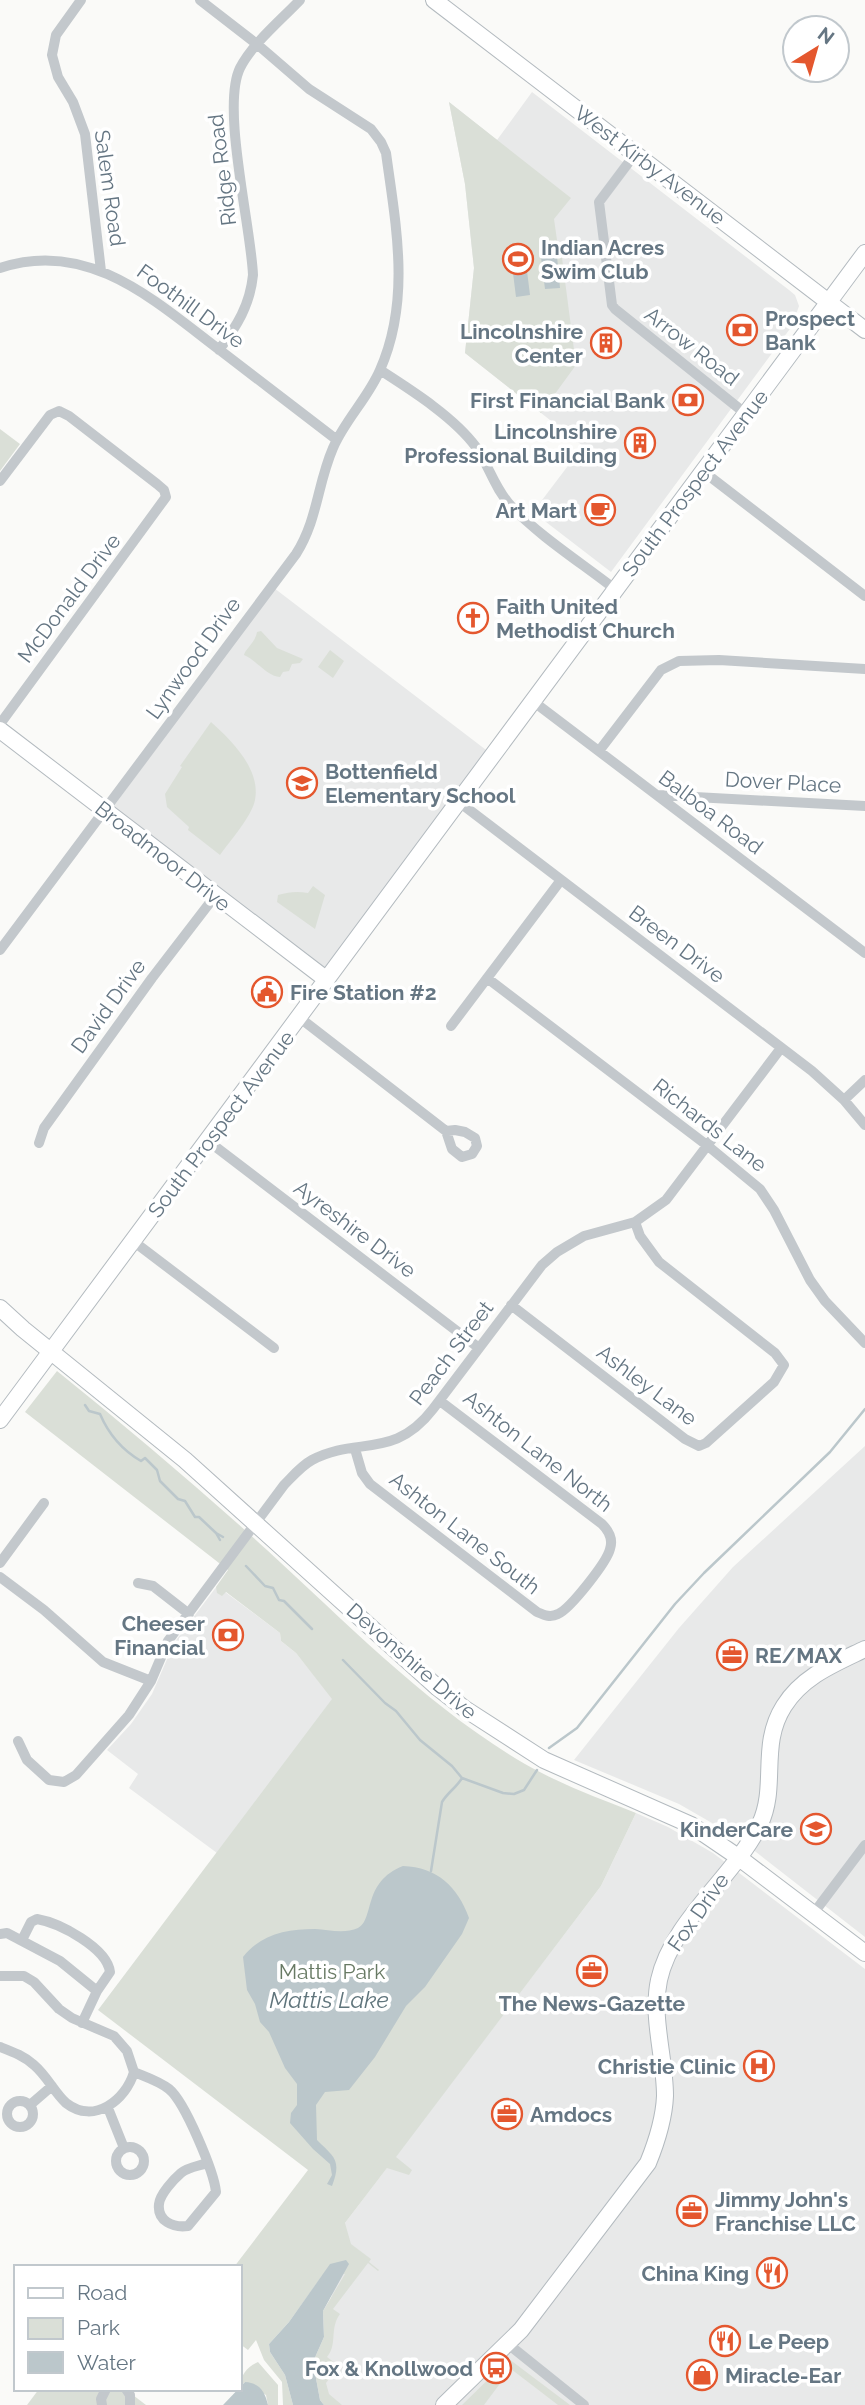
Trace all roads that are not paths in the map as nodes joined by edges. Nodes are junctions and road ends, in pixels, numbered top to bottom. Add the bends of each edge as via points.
1 (81, 0) edge
2 (200, 0) edge
3 (300, 0) edge
4 (434, 0) edge
5 (258, 45) junction
6 (635, 154) junction
7 (865, 253) edge
8 (0, 268) edge
9 (102, 271) junction
10 (829, 302) junction
11 (865, 330) edge
12 (219, 350) junction
13 (380, 370) junction
14 (746, 414) junction
15 (337, 440) junction
16 (704, 472) junction
17 (0, 481) edge
18 (616, 590) junction
19 (865, 596) edge
20 (865, 669) edge
21 (534, 702) junction
22 (0, 724) edge
23 (0, 730) edge
24 (599, 751) junction
25 (657, 795) junction
26 (459, 802) junction
27 (865, 806) edge
28 (104, 810) junction
29 (561, 880) junction
30 (215, 895) junction
31 (0, 950) edge
32 (865, 953) edge
33 (487, 978) junction
34 (327, 980) junction
35 (300, 1018) junction
36 (451, 1027) dead end
37 (781, 1048) junction
38 (865, 1080) edge
39 (844, 1100) junction
40 (865, 1125) edge
41 (446, 1131) dead end
42 (208, 1141) junction
43 (39, 1143) dead end
44 (708, 1146) junction
45 (635, 1222) junction
46 (134, 1241) junction
47 (511, 1305) junction
48 (0, 1308) edge
49 (865, 1343) edge
50 (274, 1348) dead end
51 (479, 1348) junction
52 (52, 1351) junction
53 (440, 1401) junction
54 (0, 1420) edge
55 (355, 1449) junction
56 (44, 1503) dead end
57 (257, 1523) junction
58 (610, 1535) joint
59 (0, 1563) edge
60 (0, 1577) edge
61 (138, 1583) dead end
62 (189, 1614) junction
63 (865, 1649) edge
64 (152, 1681) junction
65 (18, 1741) dead end
66 (865, 1844) edge
67 (738, 1857) junction
68 (813, 1914) junction
69 (0, 1934) edge
70 (22, 1940) junction
71 (865, 1953) edge
72 (0, 1976) edge
73 (97, 1991) junction
74 (82, 2023) junction
75 (0, 2047) edge
76 (134, 2073) junction
77 (52, 2086) junction
78 (30, 2105) dead end
79 (108, 2108) junction
80 (124, 2148) dead end
81 (207, 2163) junction
82 (508, 2344) junction
83 (444, 2405) edge
84 (584, 2405) edge

1 - 9 street, Salem Road via 57,35 52,55 85,134
2 - 5 street, Lynwood Drive
3 - 5 street, Ridge Road
4 - 6 street, West Kirby Avenue
5 - 12 street, Ridge Road via 240,68 233,100 253,260 252,289 242,318
5 - 13 street, Lynwood Drive via 382,142 400,278 394,325
6 - 10 street, West Kirby Avenue
6 - 14 street, Arrow Road via 598,202 612,305
7 - 10 street, South Prospect Avenue
8 - 9 street, Foothill Drive via 48,261
9 - 12 street, Foothill Drive via 131,285
10 - 11 street, West Kirby Avenue
10 - 14 street, South Prospect Avenue
12 - 15 street, Foothill Drive
13 - 15 street, Lynwood Drive
13 - 18 street via 460,430 512,507
14 - 16 street, South Prospect Avenue
15 - 28 street, Lynwood Drive via 311,527 296,554
16 - 18 street, South Prospect Avenue
16 - 19 street
17 - 22 street, McDonald Drive via 56,411 69,416 166,495
18 - 21 street, South Prospect Avenue
20 - 24 street via 679,661 661,670
21 - 24 street, Balboa Road
21 - 26 street, South Prospect Avenue
23 - 28 street, Broadmoor Drive
24 - 25 street, Balboa Road
25 - 27 street, Dover Place
25 - 32 street, Balboa Road
26 - 29 street, Breen Drive
26 - 34 street, South Prospect Avenue
28 - 30 street, Broadmoor Drive
28 - 31 street, Lynwood Drive
29 - 33 street
29 - 37 street, Breen Drive
30 - 34 street, Broadmoor Drive
30 - 43 street, David Drive via 44,1128
33 - 36 street
33 - 44 street, Richards Lane
34 - 35 street, South Prospect Avenue
35 - 41 street
35 - 42 street, South Prospect Avenue
37 - 39 street, Breen Drive
37 - 44 street, Peach Street
38 - 39 street
39 - 40 street, Breen Drive
42 - 46 street, South Prospect Avenue
42 - 51 street, Ayreshire Drive
44 - 45 street, Peach Street via 666,1200
44 - 49 street, Richards Lane via 760,1189 810,1280
45 - 47 street, Peach Street via 584,1236 556,1252
45 - 47 street, Ashley Lane via 659,1262 775,1353 784,1365 779,1376 706,1443 699,1446 685,1439
46 - 50 street
46 - 52 street, South Prospect Avenue
47 - 51 street, Peach Street
48 - 52 street, Devonshire Drive
51 - 53 street, Peach Street
52 - 54 street, South Prospect Avenue
52 - 57 street, Devonshire Drive
53 - 55 street, Peach Street via 408,1433 388,1443
53 - 58 street, Ashton Lane North via 602,1524
55 - 57 street, Peach Street via 325,1454 298,1470
55 - 58 street, Ashton Lane South via 370,1484 546,1616 558,1614 572,1603 608,1555
56 - 59 street
57 - 62 street, Peach Street
57 - 67 street, Devonshire Drive via 465,1709 551,1764 691,1825
60 - 64 street via 103,1662
61 - 62 street via 153,1586
62 - 64 street, Peach Street via 168,1641
63 - 67 street, Fox Drive via 807,1680 783,1708 771,1737 765,1810
64 - 65 street, Peach Street via 129,1715 70,1780 49,1780 27,1760
66 - 68 street
67 - 68 street, Devonshire Drive
67 - 82 street, Fox Drive via 672,1947 660,1977 656,2009 664,2110 656,2146
68 - 71 street, Devonshire Drive
69 - 70 street
70 - 73 street via 61,1961
70 - 73 street via 37,1919 77,1936 109,1965 110,1972
72 - 74 street via 24,1976 59,2009
73 - 74 street
74 - 76 street via 123,2043
75 - 77 street via 27,2059
76 - 79 street
76 - 81 street via 170,2090 182,2104
77 - 78 street
77 - 79 street via 75,2108
79 - 80 street
81 - 81 street via 216,2192 188,2226 169,2224 160,2216 163,2194 182,2171
82 - 83 street, Fox Drive
82 - 84 street

